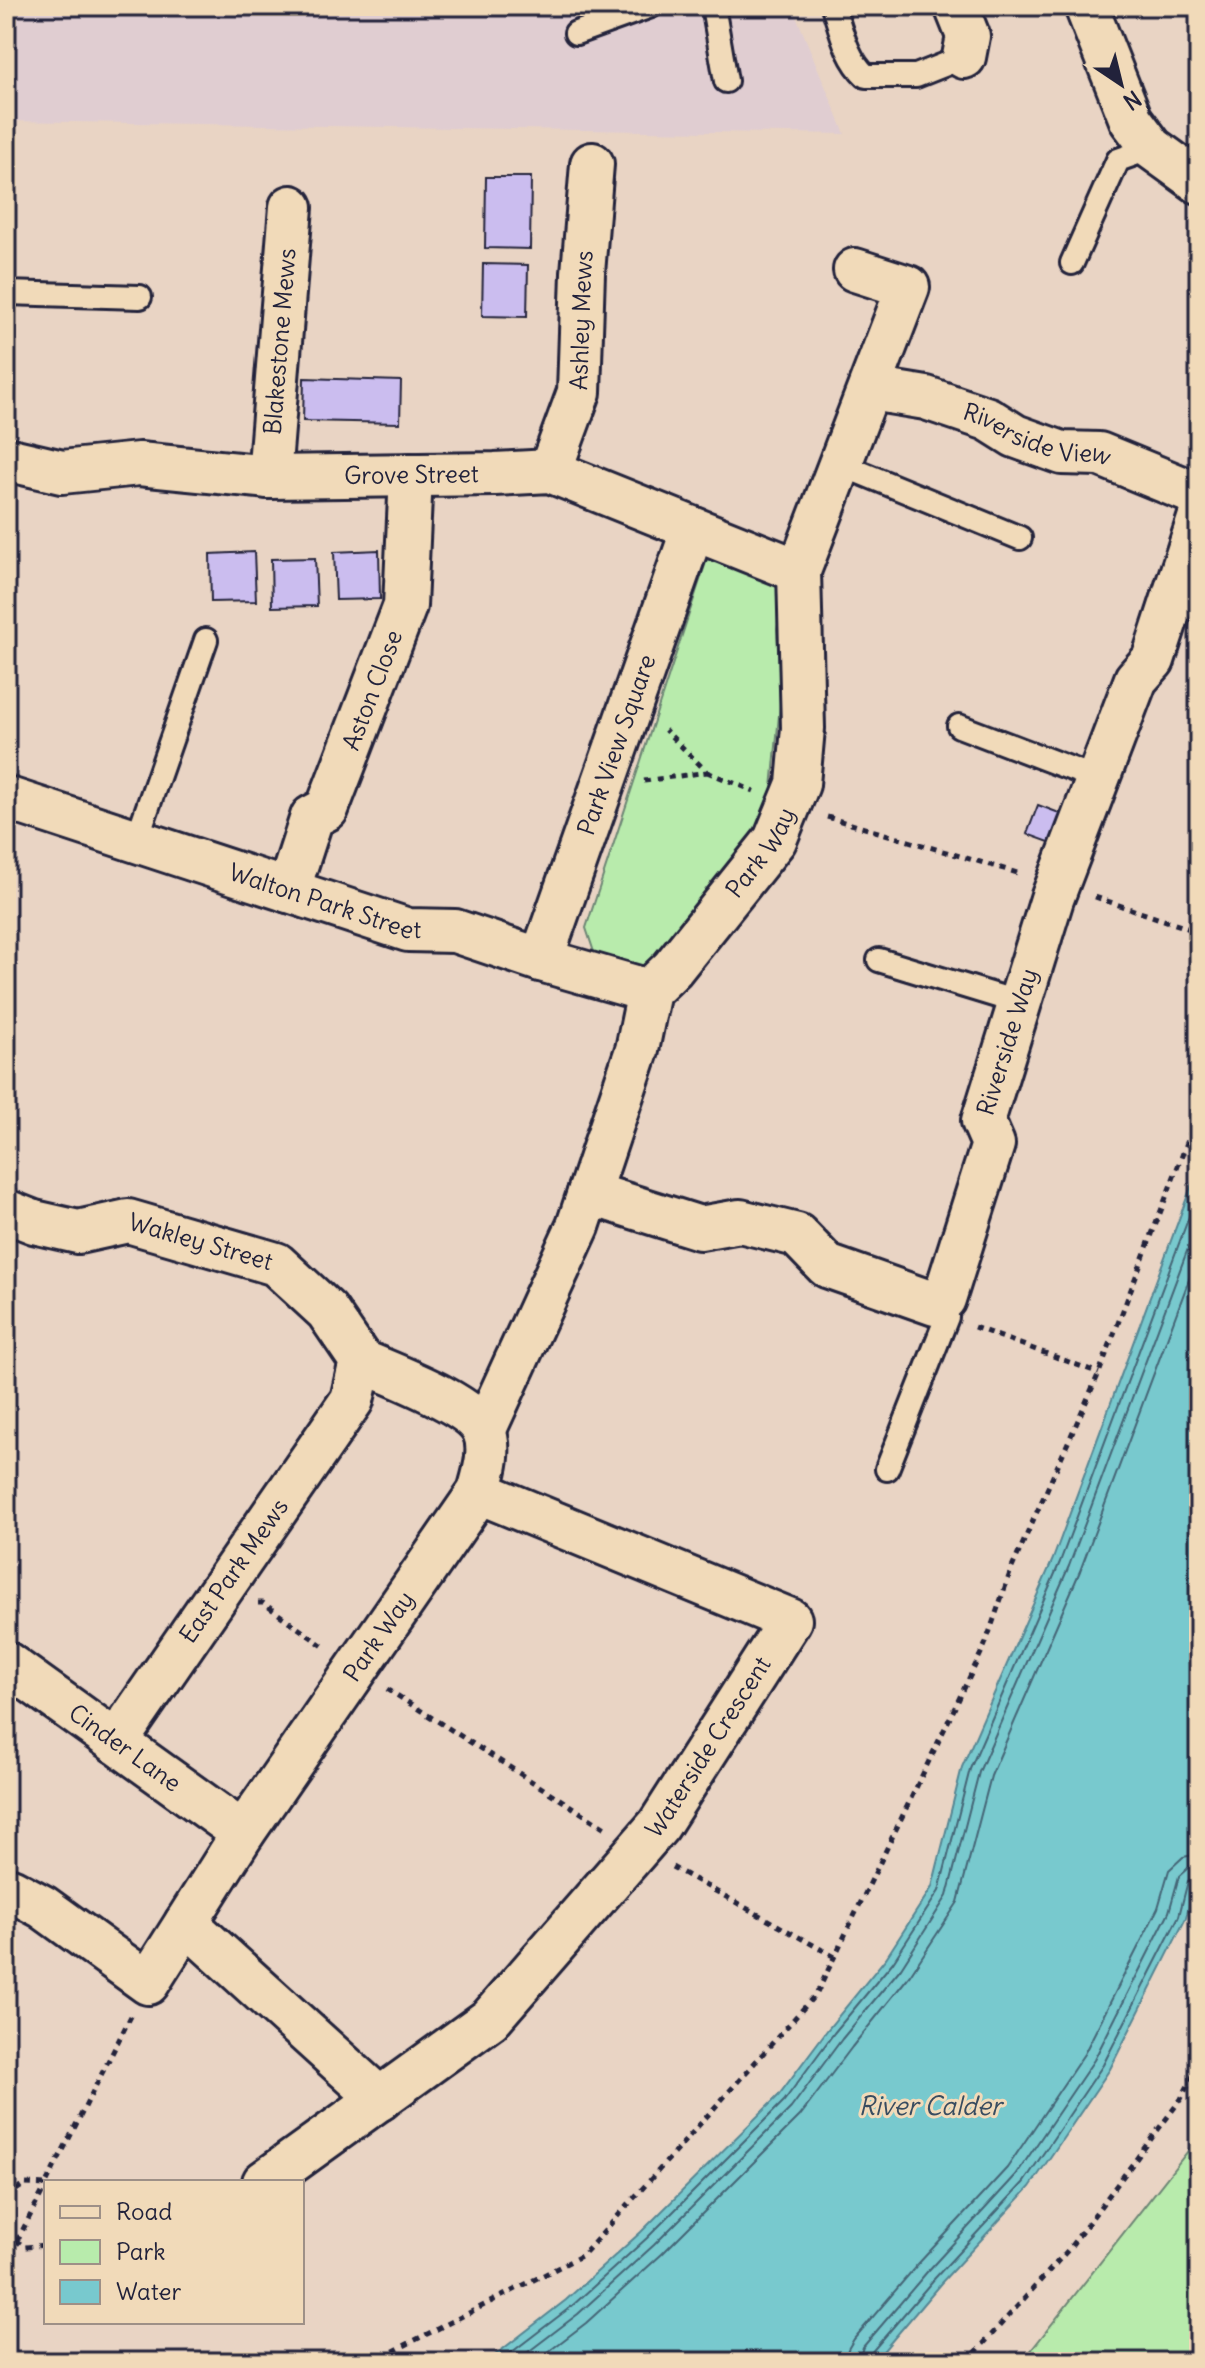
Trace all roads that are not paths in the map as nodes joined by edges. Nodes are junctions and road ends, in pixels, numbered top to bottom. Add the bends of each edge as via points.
1 (651, 6) edge
2 (713, 6) edge
3 (833, 6) edge
4 (956, 6) edge
5 (1086, 6) edge
6 (576, 33) dead end
7 (964, 57) joint
8 (726, 81) dead end
9 (1152, 148) junction
10 (592, 164) dead end
11 (1199, 182) edge
12 (291, 207) dead end
13 (1072, 263) dead end
14 (855, 270) dead end
15 (6, 293) edge
16 (140, 297) dead end
17 (871, 389) junction
18 (6, 459) edge
19 (842, 465) junction
20 (550, 471) junction
21 (411, 475) junction
22 (269, 477) junction
23 (1199, 495) edge
24 (1199, 519) edge
25 (693, 529) junction
26 (1020, 538) dead end
27 (799, 571) junction
28 (206, 640) dead end
29 (959, 726) dead end
30 (1098, 779) junction
31 (6, 798) edge
32 (136, 841) junction
33 (288, 891) junction
34 (541, 960) junction
35 (879, 960) dead end
36 (649, 991) junction
37 (1020, 1003) junction
38 (589, 1193) junction
39 (6, 1211) edge
40 (946, 1308) junction
41 (357, 1380) junction
42 (484, 1431) junction
43 (887, 1469) dead end
44 (479, 1492) junction
45 (6, 1663) edge
46 (116, 1742) junction
47 (243, 1833) junction
48 (6, 1893) edge
49 (186, 1923) junction
50 (380, 2099) junction
51 (267, 2180) edge

1 - 6 lane
2 - 8 lane
3 - 7 lane via 850,54 866,76 916,76
4 - 7 street via 968,36
5 - 9 street via 1131,120
9 - 11 street
9 - 13 lane via 1118,160
10 - 20 street, Ashley Mews via 579,392
12 - 22 street, Blakestone Mews
14 - 17 street, Park Way via 908,287
15 - 16 lane
17 - 19 street, Park Way
17 - 23 street, Riverside View via 926,398 1062,453 1099,454
18 - 22 street, Grove Street via 62,472 139,464
19 - 26 lane
19 - 27 street, Park Way
20 - 21 street, Grove Street
20 - 25 street, Grove Street
21 - 22 street, Grove Street
21 - 33 street, Aston Close via 405,606 327,809 312,817
24 - 30 street, Riverside Way via 1153,660 1136,679
25 - 27 street, Grove Street
25 - 34 street, Park View Square
27 - 36 street, Park Way via 803,728 798,784 775,840
28 - 32 lane
29 - 30 lane
30 - 37 street, Riverside Way
31 - 32 street, Walton Park Street
32 - 33 street, Walton Park Street
33 - 34 street, Walton Park Street via 408,930 455,931
34 - 36 street, Walton Park Street
35 - 37 lane
36 - 38 street, Park Way via 637,1050
37 - 40 street, Riverside Way via 983,1121 993,1144
38 - 40 street via 700,1228 740,1221 797,1235 827,1266
38 - 42 street, Park Way
39 - 41 street, Wakley Street via 78,1232 128,1221 276,1264 327,1311
40 - 43 lane
41 - 42 street via 459,1405
41 - 46 street, East Park Mews
42 - 44 street, Park Way via 487,1462
44 - 47 street, Park Way
44 - 50 street, Waterside Crescent via 790,1620 659,1825 490,2019
45 - 46 street, Cinder Lane
46 - 47 street, Cinder Lane
47 - 49 street, Park Way
48 - 49 street, Park Way via 11,1890 43,1907 148,1983
49 - 50 street
50 - 51 street, Waterside Crescent

